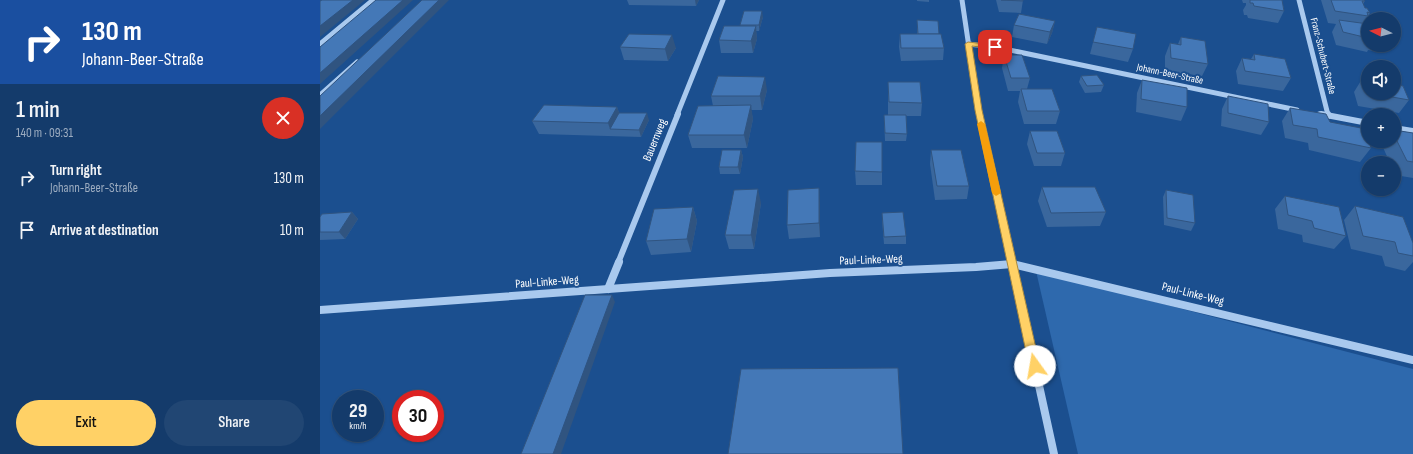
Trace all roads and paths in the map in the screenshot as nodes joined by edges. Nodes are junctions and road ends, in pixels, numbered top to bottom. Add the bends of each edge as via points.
1 (373, 0) edge
2 (723, 0) edge
3 (962, 0) edge
4 (1299, 0) edge
5 (320, 44) edge
6 (968, 44) junction
7 (360, 58) edge
8 (320, 96) edge
9 (1305, 111) edge
10 (1313, 113) edge
11 (1328, 116) junction
12 (1361, 122) edge
13 (1401, 129) edge
14 (1413, 131) edge
15 (1012, 264) junction
16 (608, 289) junction
17 (320, 310) edge
18 (1413, 360) edge
19 (1054, 454) edge

1 - 5 street
2 - 16 street, Bauernweg
3 - 6 street
4 - 11 street, Franz-Schubert-Straße
6 - 9 street, Johann-Beer-Straße via 995,47
6 - 15 street via 978,110
7 - 8 street
10 - 11 street
11 - 12 street
13 - 14 street
15 - 16 street, Paul-Linke-Weg via 830,273
15 - 18 street, Paul-Linke-Weg
15 - 19 street
16 - 17 street, Paul-Linke-Weg

